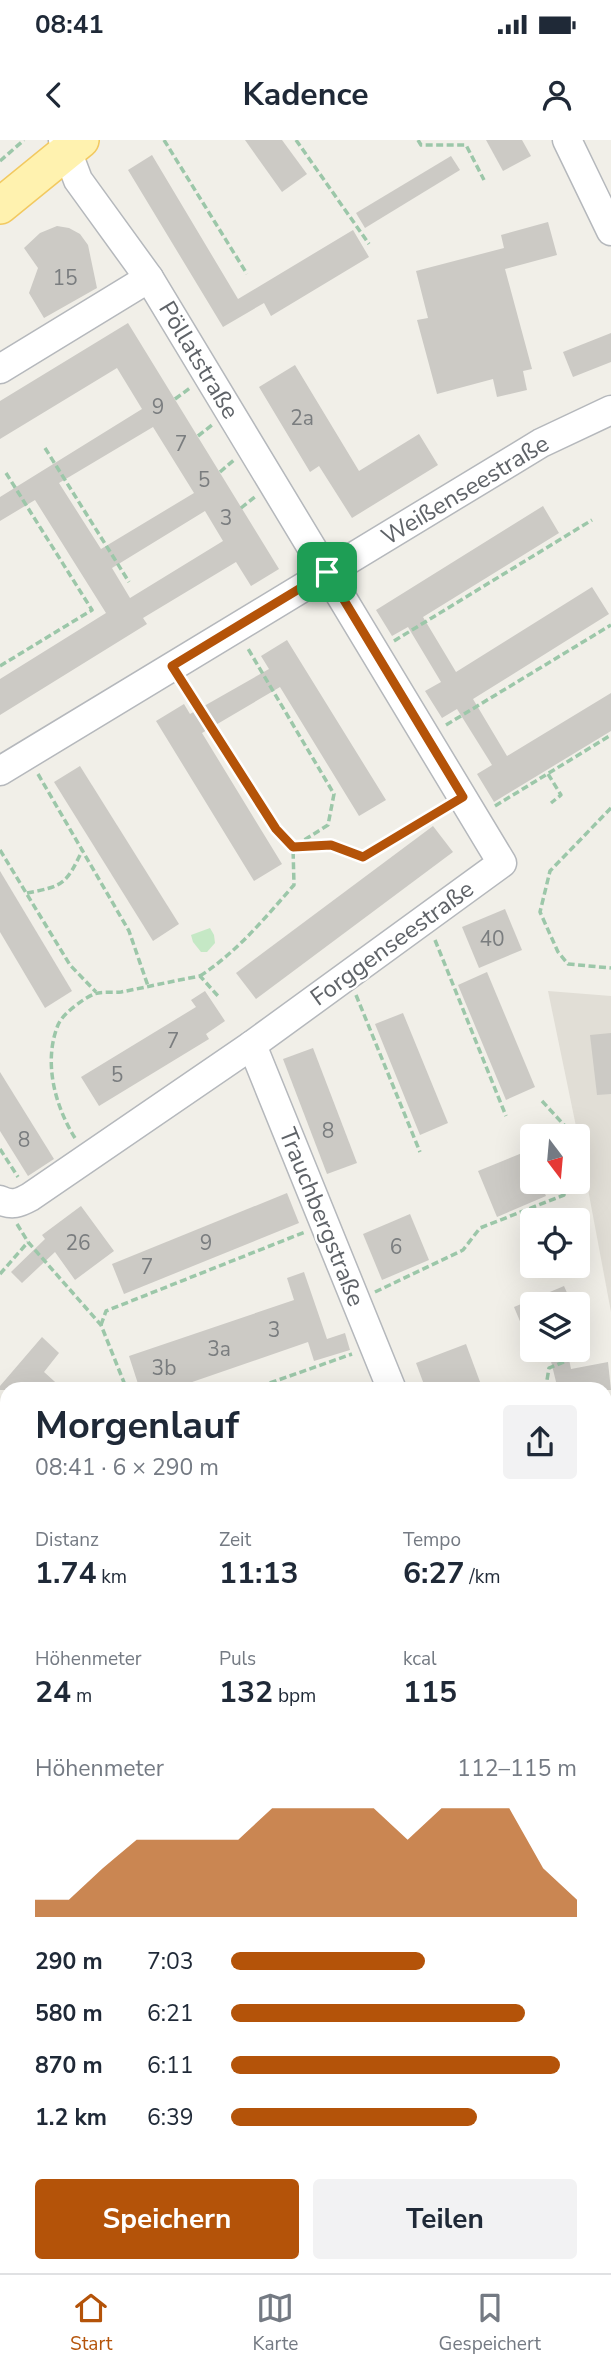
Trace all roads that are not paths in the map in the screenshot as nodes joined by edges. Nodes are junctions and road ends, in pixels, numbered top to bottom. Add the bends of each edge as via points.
1 (567, 140) edge
2 (70, 144) edge
3 (0, 206) edge
4 (611, 231) edge
5 (149, 278) junction
6 (0, 369) edge
7 (611, 410) edge
8 (327, 572) junction
9 (0, 771) edge
10 (251, 1045) junction
11 (13, 1200) edge
12 (389, 1382) edge

1 - 4 street
2 - 3 main road
2 - 5 street, Pöllatstraße via 86,193
5 - 6 street
5 - 8 street, Pöllatstraße
7 - 8 street, Weißenseestraße via 541,443
8 - 9 street, Weißenseestraße
8 - 10 street, Forggenseestraße via 502,863
10 - 11 street, Forggenseestraße via 87,1157
10 - 12 street, Trauchbergstraße

